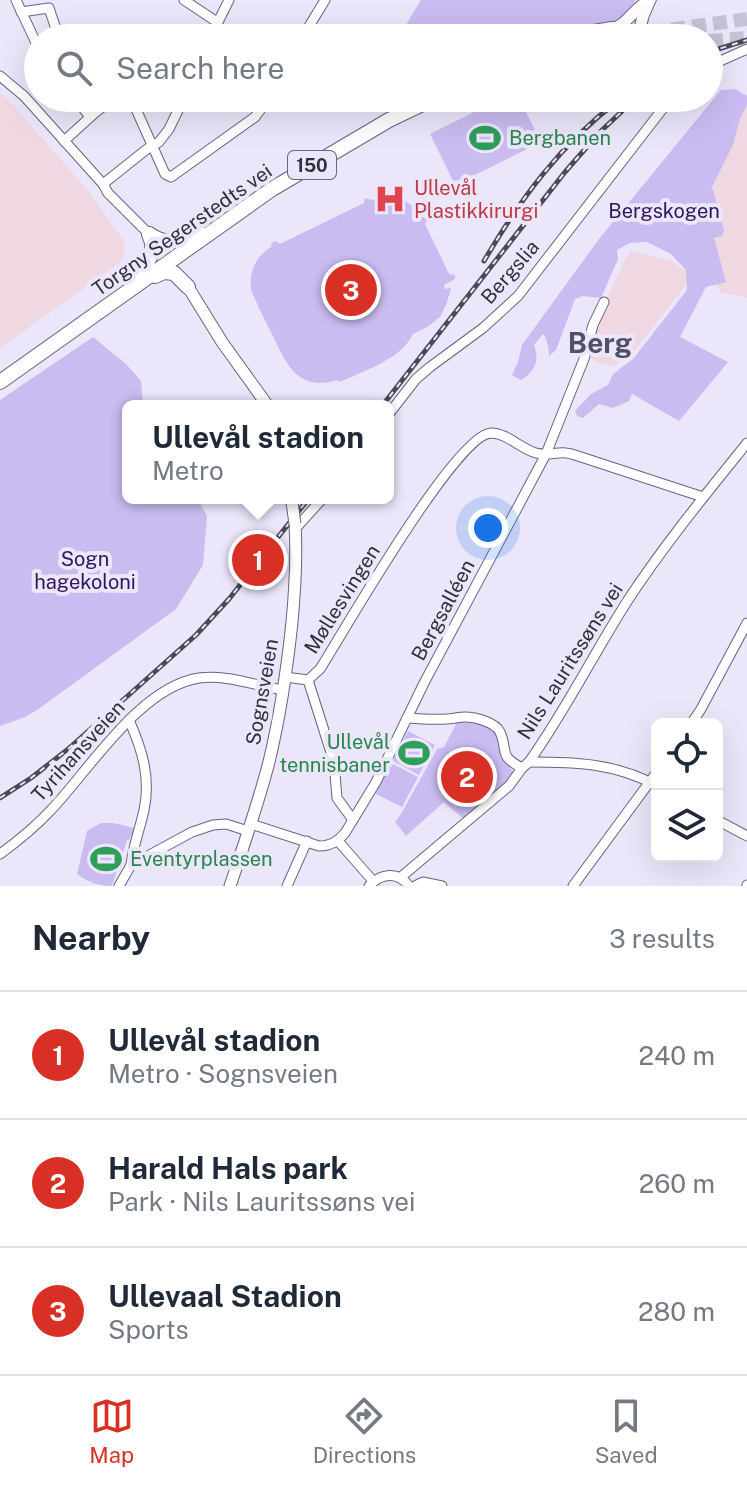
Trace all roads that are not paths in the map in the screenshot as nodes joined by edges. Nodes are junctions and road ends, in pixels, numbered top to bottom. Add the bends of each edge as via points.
1 (16, 0) edge
2 (184, 0) edge
3 (229, 0) edge
4 (325, 0) edge
5 (21, 12) junction
6 (217, 22) joint
7 (27, 24) edge
8 (54, 24) edge
9 (310, 24) edge
10 (620, 24) edge
11 (642, 24) edge
12 (747, 49) edge
13 (723, 60) edge
14 (0, 76) edge
15 (24, 97) edge
16 (38, 112) edge
17 (91, 112) edge
18 (96, 112) edge
19 (137, 112) edge
20 (177, 112) edge
21 (259, 112) edge
22 (404, 112) edge
23 (660, 112) edge
24 (93, 114) junction
25 (64, 141) junction
26 (153, 146) junction
27 (104, 185) junction
28 (149, 234) junction
29 (200, 234) junction
30 (134, 282) junction
31 (188, 287) junction
32 (604, 302) dead end
33 (235, 361) junction
34 (0, 372) edge
35 (0, 382) edge
36 (258, 400) edge
37 (264, 400) edge
38 (394, 407) edge
39 (747, 443) edge
40 (546, 454) junction
41 (703, 497) junction
42 (292, 504) edge
43 (317, 504) edge
44 (295, 526) junction
45 (747, 623) edge
46 (285, 677) junction
47 (308, 680) junction
48 (283, 690) junction
49 (407, 718) junction
50 (695, 718) edge
51 (129, 720) junction
52 (525, 765) junction
53 (651, 783) edge
54 (651, 787) edge
55 (353, 820) junction
56 (723, 823) edge
57 (250, 827) junction
58 (747, 836) edge
59 (307, 841) junction
60 (338, 841) junction
61 (0, 854) edge
62 (131, 865) junction
63 (401, 877) junction
64 (371, 884) edge
65 (119, 886) edge
66 (230, 886) edge
67 (287, 886) edge
68 (412, 886) edge
69 (442, 886) edge
70 (573, 886) edge

1 - 5 street
2 - 6 street
3 - 6 street
4 - 9 street
5 - 7 street
5 - 8 street via 49,8
10 - 11 main road via 650,0
12 - 13 street
14 - 15 street
16 - 25 street
17 - 24 street
18 - 24 street
19 - 26 street
20 - 26 street
21 - 26 street via 171,177
22 - 29 highway, Torgny Segerstedts vei / 150
23 - 38 street, Bergslia via 518,296 416,379
24 - 25 street
25 - 27 street
26 - 27 street
27 - 28 street
28 - 29 highway via 169,243
28 - 30 highway via 152,255
29 - 30 highway, Torgny Segerstedts vei / 150
29 - 31 highway via 184,264
30 - 31 highway via 164,272 174,273
30 - 34 highway, Torgny Segerstedts vei / 150
30 - 35 highway, Torgny Segerstedts vei / 150
31 - 33 main road
32 - 40 street, Bergsalléen
33 - 36 main road
33 - 37 main road
39 - 41 street, Nils Lauritssøns vei
40 - 41 street, Møllesvingen via 578,456
40 - 47 street, Møllesvingen via 491,433 472,445 436,485
40 - 49 street, Bergsalléen
41 - 52 street, Nils Lauritssøns vei via 652,564
42 - 44 main road, Sognsveien, bridge
43 - 44 street
44 - 46 main road, Sognsveien
45 - 50 street
46 - 47 street, Møllesvingen
46 - 48 main road, Sognsveien
47 - 55 street via 334,762 337,798
48 - 51 street, Tyrihansveien via 199,678 165,691
48 - 57 main road, Sognsveien
49 - 52 street via 481,720 500,732 508,760
49 - 55 street, Bergsalléen
51 - 61 street, Tyrihansveien via 50,811
51 - 62 street via 144,757 147,786
52 - 53 street via 595,764
52 - 63 street, Nils Lauritssøns vei via 509,786
54 - 70 street
55 - 60 street, Bergsalléen
56 - 58 street
57 - 59 street
57 - 62 street via 203,828
57 - 66 main road, Sognsveien
59 - 60 street via 326,846
59 - 67 street
60 - 64 street
62 - 65 street
63 - 64 street via 388,875
63 - 68 street
68 - 69 street

